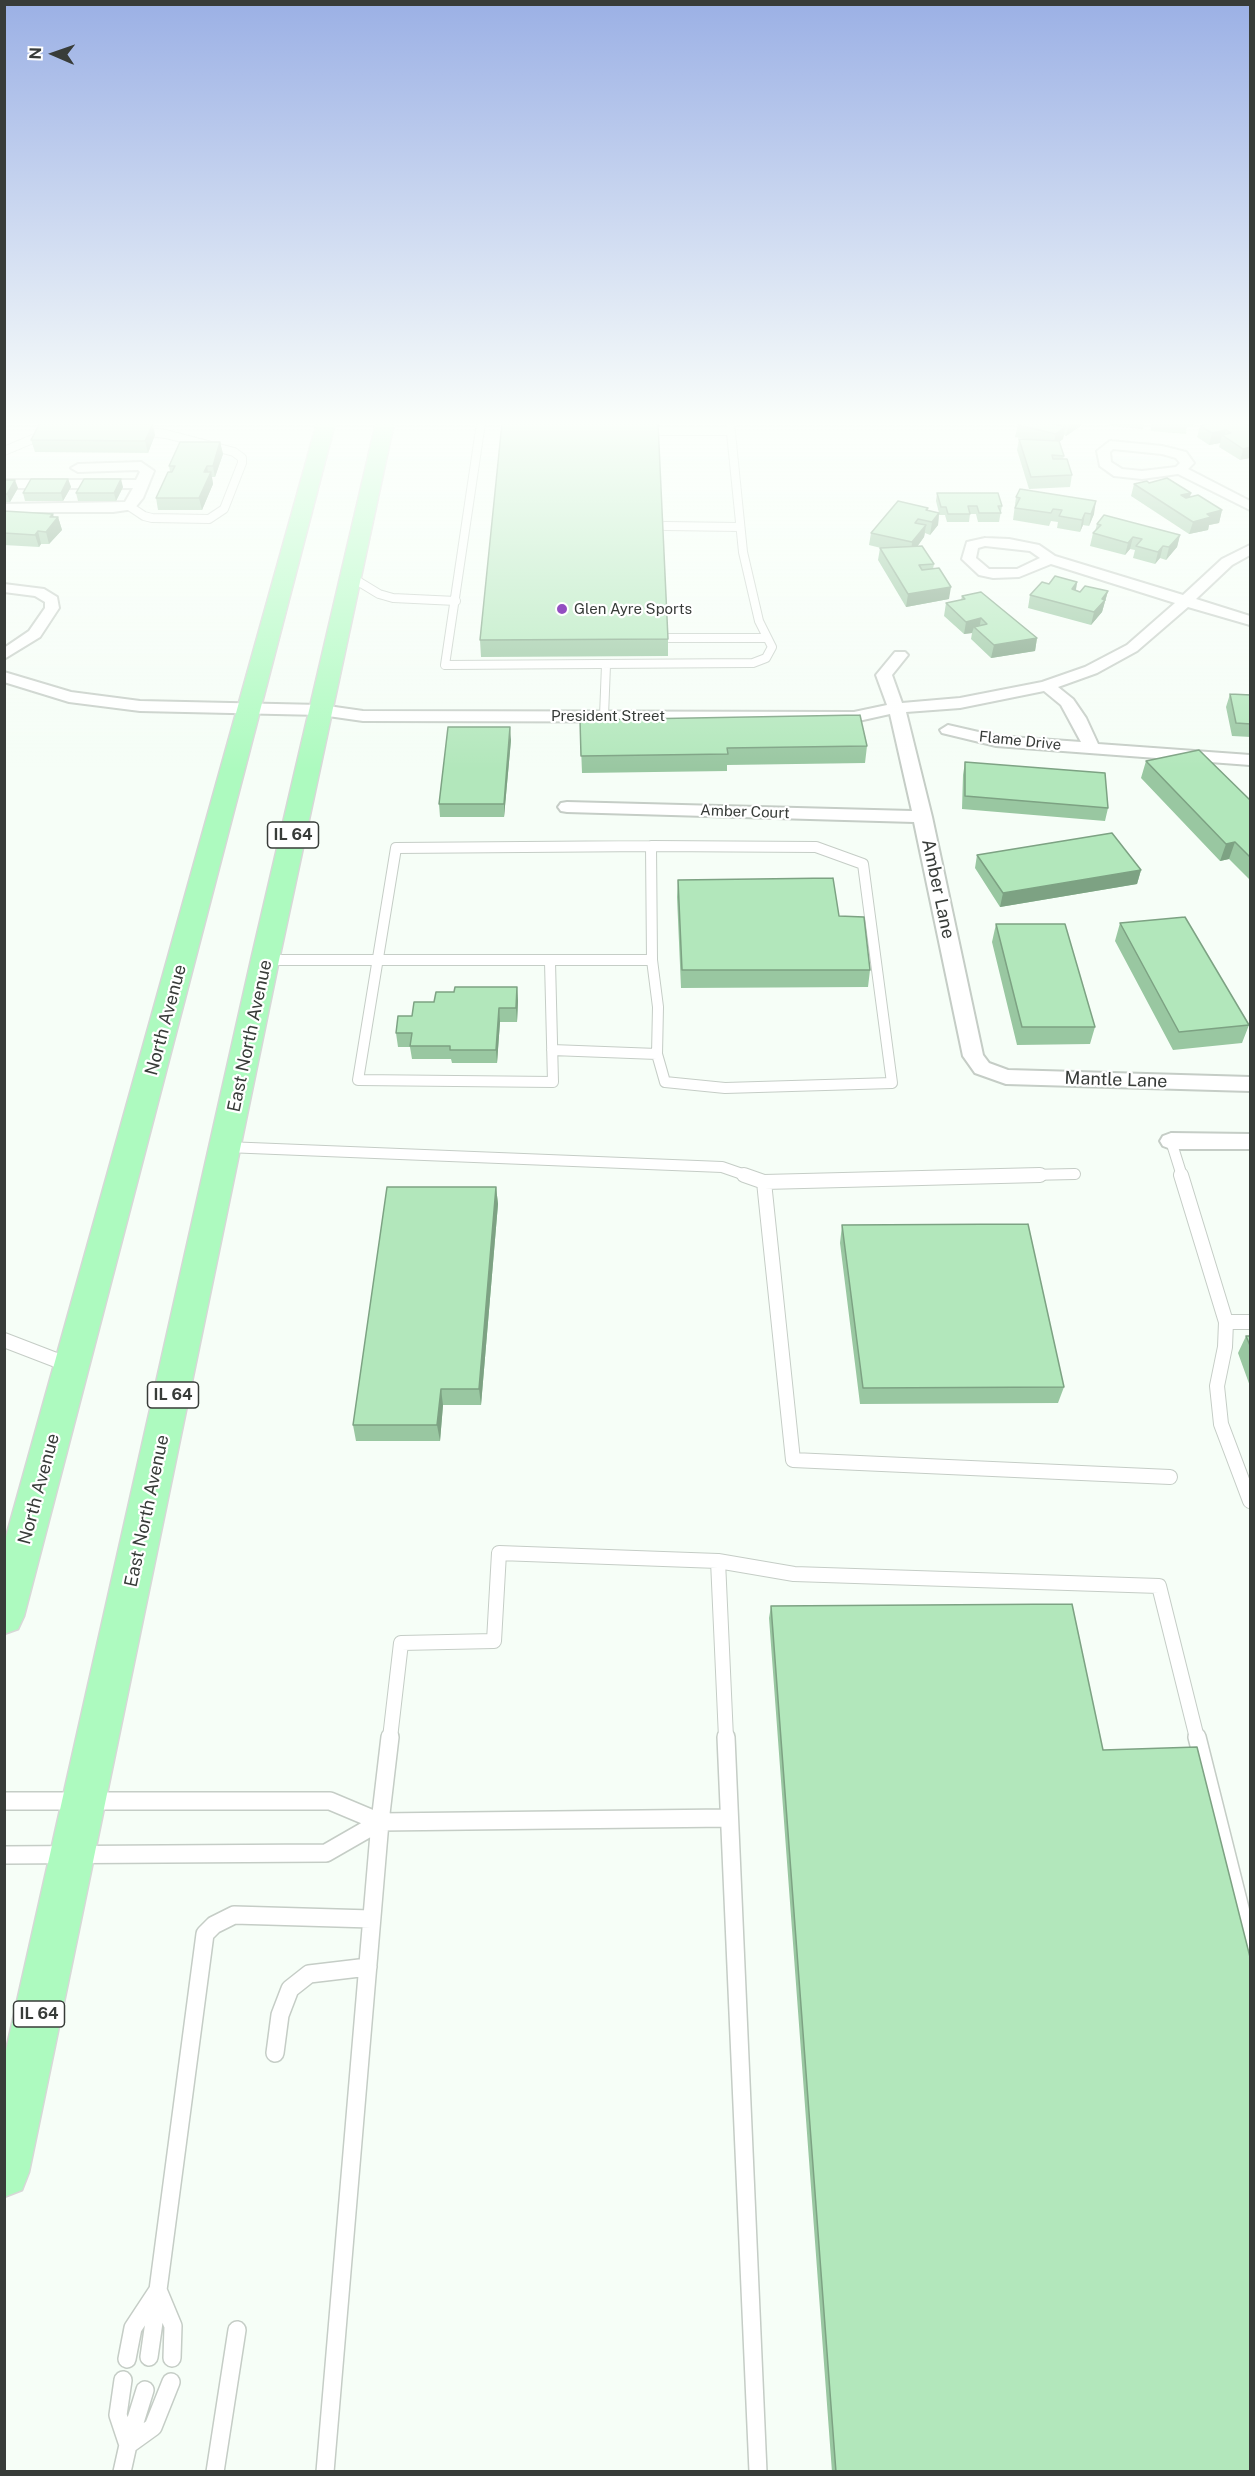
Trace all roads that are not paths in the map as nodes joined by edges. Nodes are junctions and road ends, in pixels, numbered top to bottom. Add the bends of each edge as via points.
1 (293, 539) edge
2 (359, 539) edge
3 (465, 539) edge
4 (741, 539) edge
5 (1251, 549) edge
6 (1050, 560) junction
7 (351, 577) junction
8 (4, 588) edge
9 (456, 601) junction
10 (1185, 601) junction
11 (1251, 621) edge
12 (669, 638) edge
13 (766, 638) junction
14 (4, 655) edge
15 (900, 655) dead end
16 (606, 665) junction
17 (4, 676) edge
18 (1047, 686) junction
19 (248, 708) junction
20 (895, 708) junction
21 (321, 710) junction
22 (604, 710) junction
23 (948, 730) dead end
24 (1092, 748) junction
25 (1250, 760) edge
26 (567, 807) dead end
27 (923, 817) junction
28 (651, 846) junction
29 (265, 960) junction
30 (652, 960) junction
31 (375, 962) junction
32 (550, 962) junction
33 (552, 1050) junction
34 (657, 1054) junction
35 (982, 1068) joint
36 (1251, 1084) edge
37 (1172, 1141) joint
38 (1250, 1143) edge
39 (226, 1147) junction
40 (1075, 1174) dead end
41 (764, 1182) junction
42 (1226, 1322) junction
43 (1251, 1322) edge
44 (4, 1340) edge
45 (73, 1366) junction
46 (1170, 1477) dead end
47 (1251, 1501) edge
48 (718, 1561) junction
49 (4, 1616) edge
50 (84, 1800) junction
51 (4, 1801) edge
52 (728, 1818) junction
53 (380, 1822) junction
54 (4, 1855) edge
55 (73, 1856) junction
56 (371, 1919) junction
57 (1251, 1948) edge
58 (368, 1967) junction
59 (275, 2053) dead end
60 (4, 2172) edge
61 (158, 2290) junction
62 (237, 2330) dead end
63 (149, 2357) dead end
64 (172, 2358) dead end
65 (127, 2359) dead end
66 (123, 2380) dead end
67 (171, 2382) dead end
68 (145, 2390) dead end
69 (128, 2445) junction
70 (122, 2472) edge
71 (215, 2472) edge
72 (325, 2472) edge
73 (758, 2472) edge

1 - 19 main road, North Avenue
2 - 7 main road, IL 64
3 - 9 lane
4 - 13 lane
5 - 10 street, President Street via 1227,562
6 - 6 street via 1019,573 993,574 984,572 969,559 972,545 985,542 1034,548
6 - 10 street
7 - 9 lane via 393,598
7 - 21 main road, IL 64
8 - 14 street via 39,592 52,600 52,608 35,634
9 - 16 lane via 446,665
10 - 11 street
10 - 18 street, President Street via 1132,648 1091,670
12 - 13 lane
13 - 16 lane via 772,647 766,658 753,663
15 - 20 street, Amber Lane via 884,675
16 - 22 lane
17 - 19 street, President Street via 69,697 116,704
18 - 20 street, President Street via 960,703
18 - 24 street, Flame Drive via 1067,702
19 - 21 street, President Street
19 - 45 main road, North Avenue
20 - 22 street, President Street via 854,717
20 - 27 street, Amber Lane
21 - 22 street, President Street via 363,716
21 - 29 main road, East North Avenue / IL 64
23 - 24 street, Flame Drive via 996,741
24 - 25 street, Flame Drive
26 - 27 street, Amber Court
27 - 35 street, Amber Lane via 973,1056
28 - 30 lane
28 - 31 lane via 396,848
28 - 34 lane via 816,847 863,864 892,1083 725,1088 665,1082
29 - 31 lane
29 - 39 main road, East North Avenue / IL 64
30 - 32 lane
30 - 34 lane via 658,1007
31 - 32 lane
31 - 33 lane via 358,1080 553,1082
32 - 33 lane
33 - 34 lane
35 - 36 street, Mantle Lane via 1006,1077
37 - 38 street
37 - 42 lane
39 - 41 lane via 722,1167
39 - 50 main road, East North Avenue / IL 64
40 - 41 lane
41 - 46 lane via 793,1460
42 - 43 lane
42 - 47 lane via 1217,1386 1221,1424
44 - 45 lane
45 - 49 main road, North Avenue
48 - 52 lane
48 - 53 lane via 499,1553 494,1641 401,1643
48 - 57 lane via 794,1574 1159,1586
50 - 51 lane
50 - 53 lane via 330,1801
50 - 55 main road, East North Avenue / IL 64
52 - 53 lane
52 - 73 lane
53 - 55 lane via 326,1853
53 - 56 lane
54 - 55 lane
55 - 60 main road, East North Avenue / IL 64
56 - 58 lane
56 - 61 lane via 234,1916 205,1934
58 - 59 lane via 309,1974 290,1989 280,2015
58 - 72 lane
61 - 63 lane
61 - 64 lane via 173,2326
61 - 65 lane via 133,2328
62 - 71 lane
66 - 69 lane via 118,2415
67 - 69 lane via 153,2427
68 - 69 lane
69 - 70 lane

